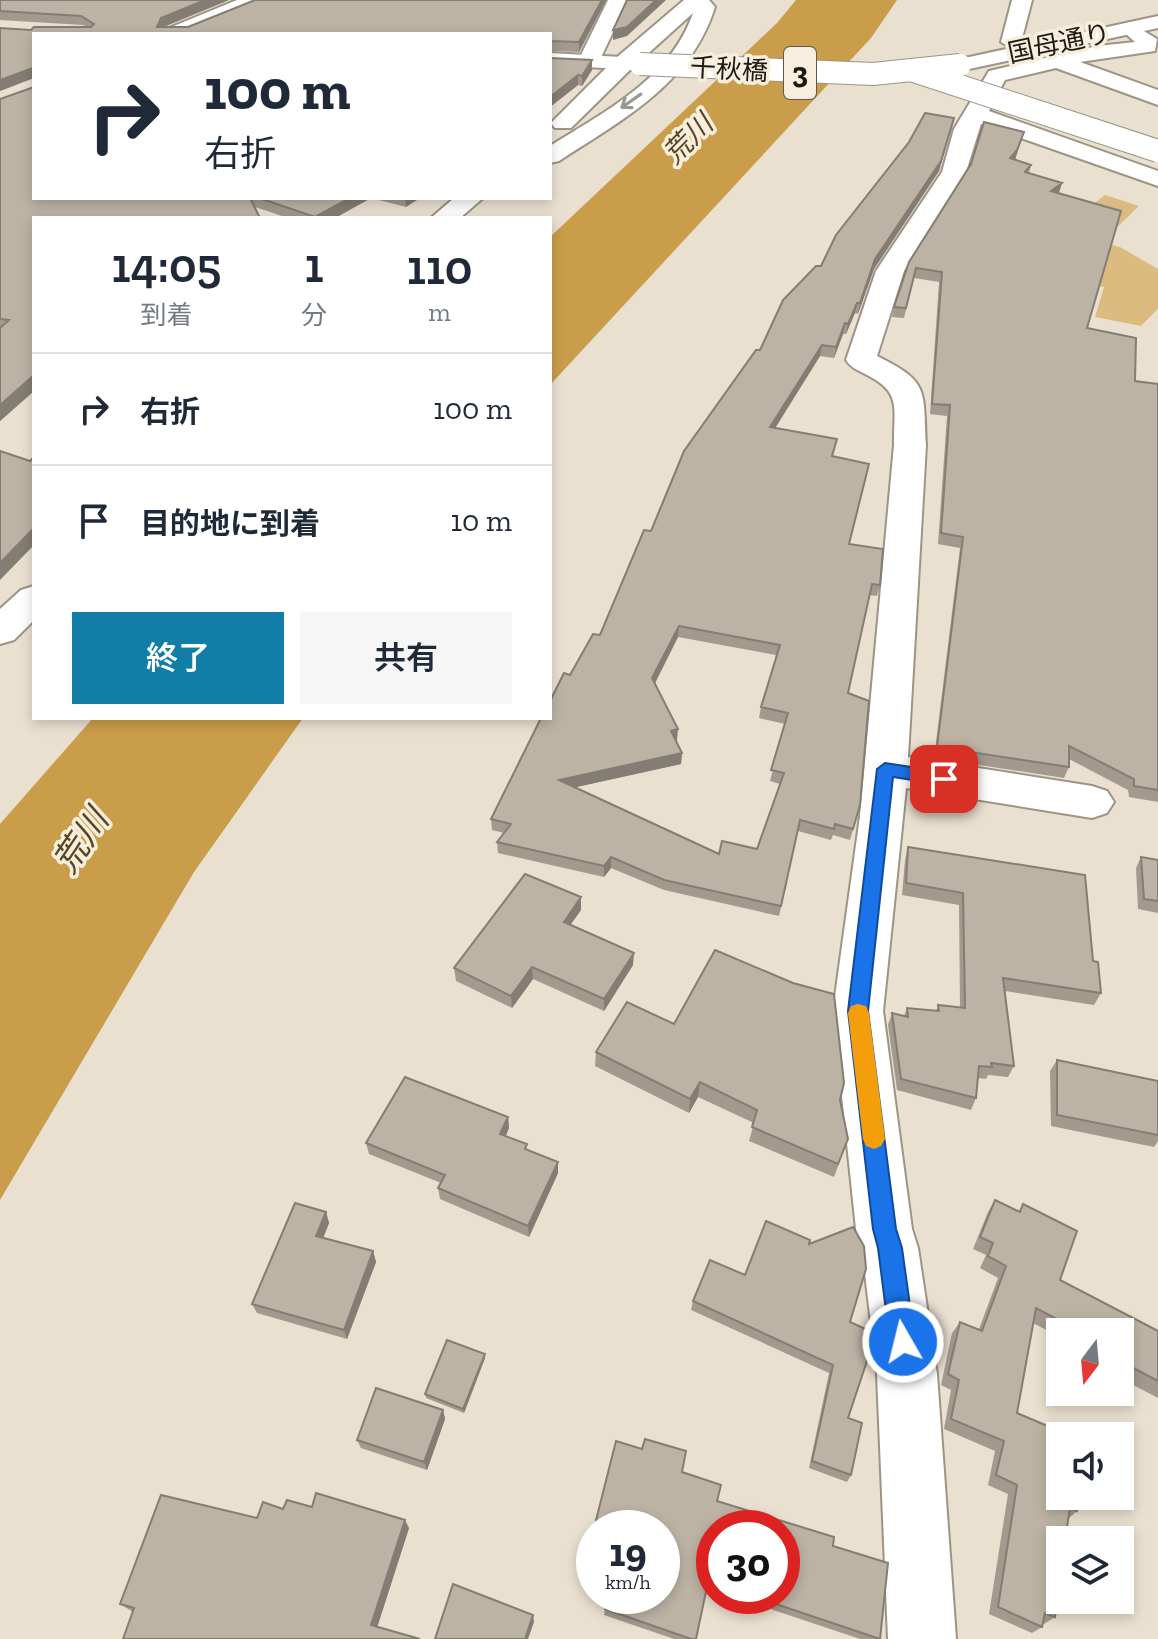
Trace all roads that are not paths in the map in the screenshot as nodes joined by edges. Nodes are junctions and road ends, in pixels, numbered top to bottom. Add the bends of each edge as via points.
1 (254, 0) edge
2 (618, 0) edge
3 (696, 0) edge
4 (1022, 0) edge
5 (1158, 22) edge
6 (1129, 28) junction
7 (176, 32) edge
8 (1011, 42) dead end
9 (552, 59) edge
10 (589, 61) junction
11 (1059, 62) junction
12 (632, 64) junction
13 (960, 65) joint
14 (914, 71) junction
15 (1158, 98) edge
16 (976, 114) junction
17 (552, 134) edge
18 (1158, 151) edge
19 (552, 155) edge
20 (1158, 179) edge
21 (467, 200) edge
22 (447, 216) edge
23 (32, 600) edge
24 (0, 631) edge
25 (885, 769) junction
26 (1092, 802) dead end
27 (922, 1639) edge

1 - 7 main road
2 - 10 main road
3 - 12 main road
3 -> 19 main road via 705,7 689,49 653,85
4 - 8 main road
5 - 6 main road, 国母通り / 3
6 - 11 main road via 1150,43 1148,47
6 - 13 main road, 国母通り / 3
9 - 10 main road, 3
10 - 12 main road, 3
11 - 15 main road
11 - 16 main road via 997,76
12 - 14 main road, 千秋橋 / 3, bridge via 821,74
12 - 17 main road
13 - 14 main road, 千秋橋 / 3, bridge
14 - 18 main road, bridge
16 - 20 main road
16 - 25 main road via 966,129 954,172 890,271 861,360 897,378 908,394 910,445
21 - 22 main road
23 - 24 main road
25 - 26 main road
25 - 27 main road via 858,1011 907,1374

